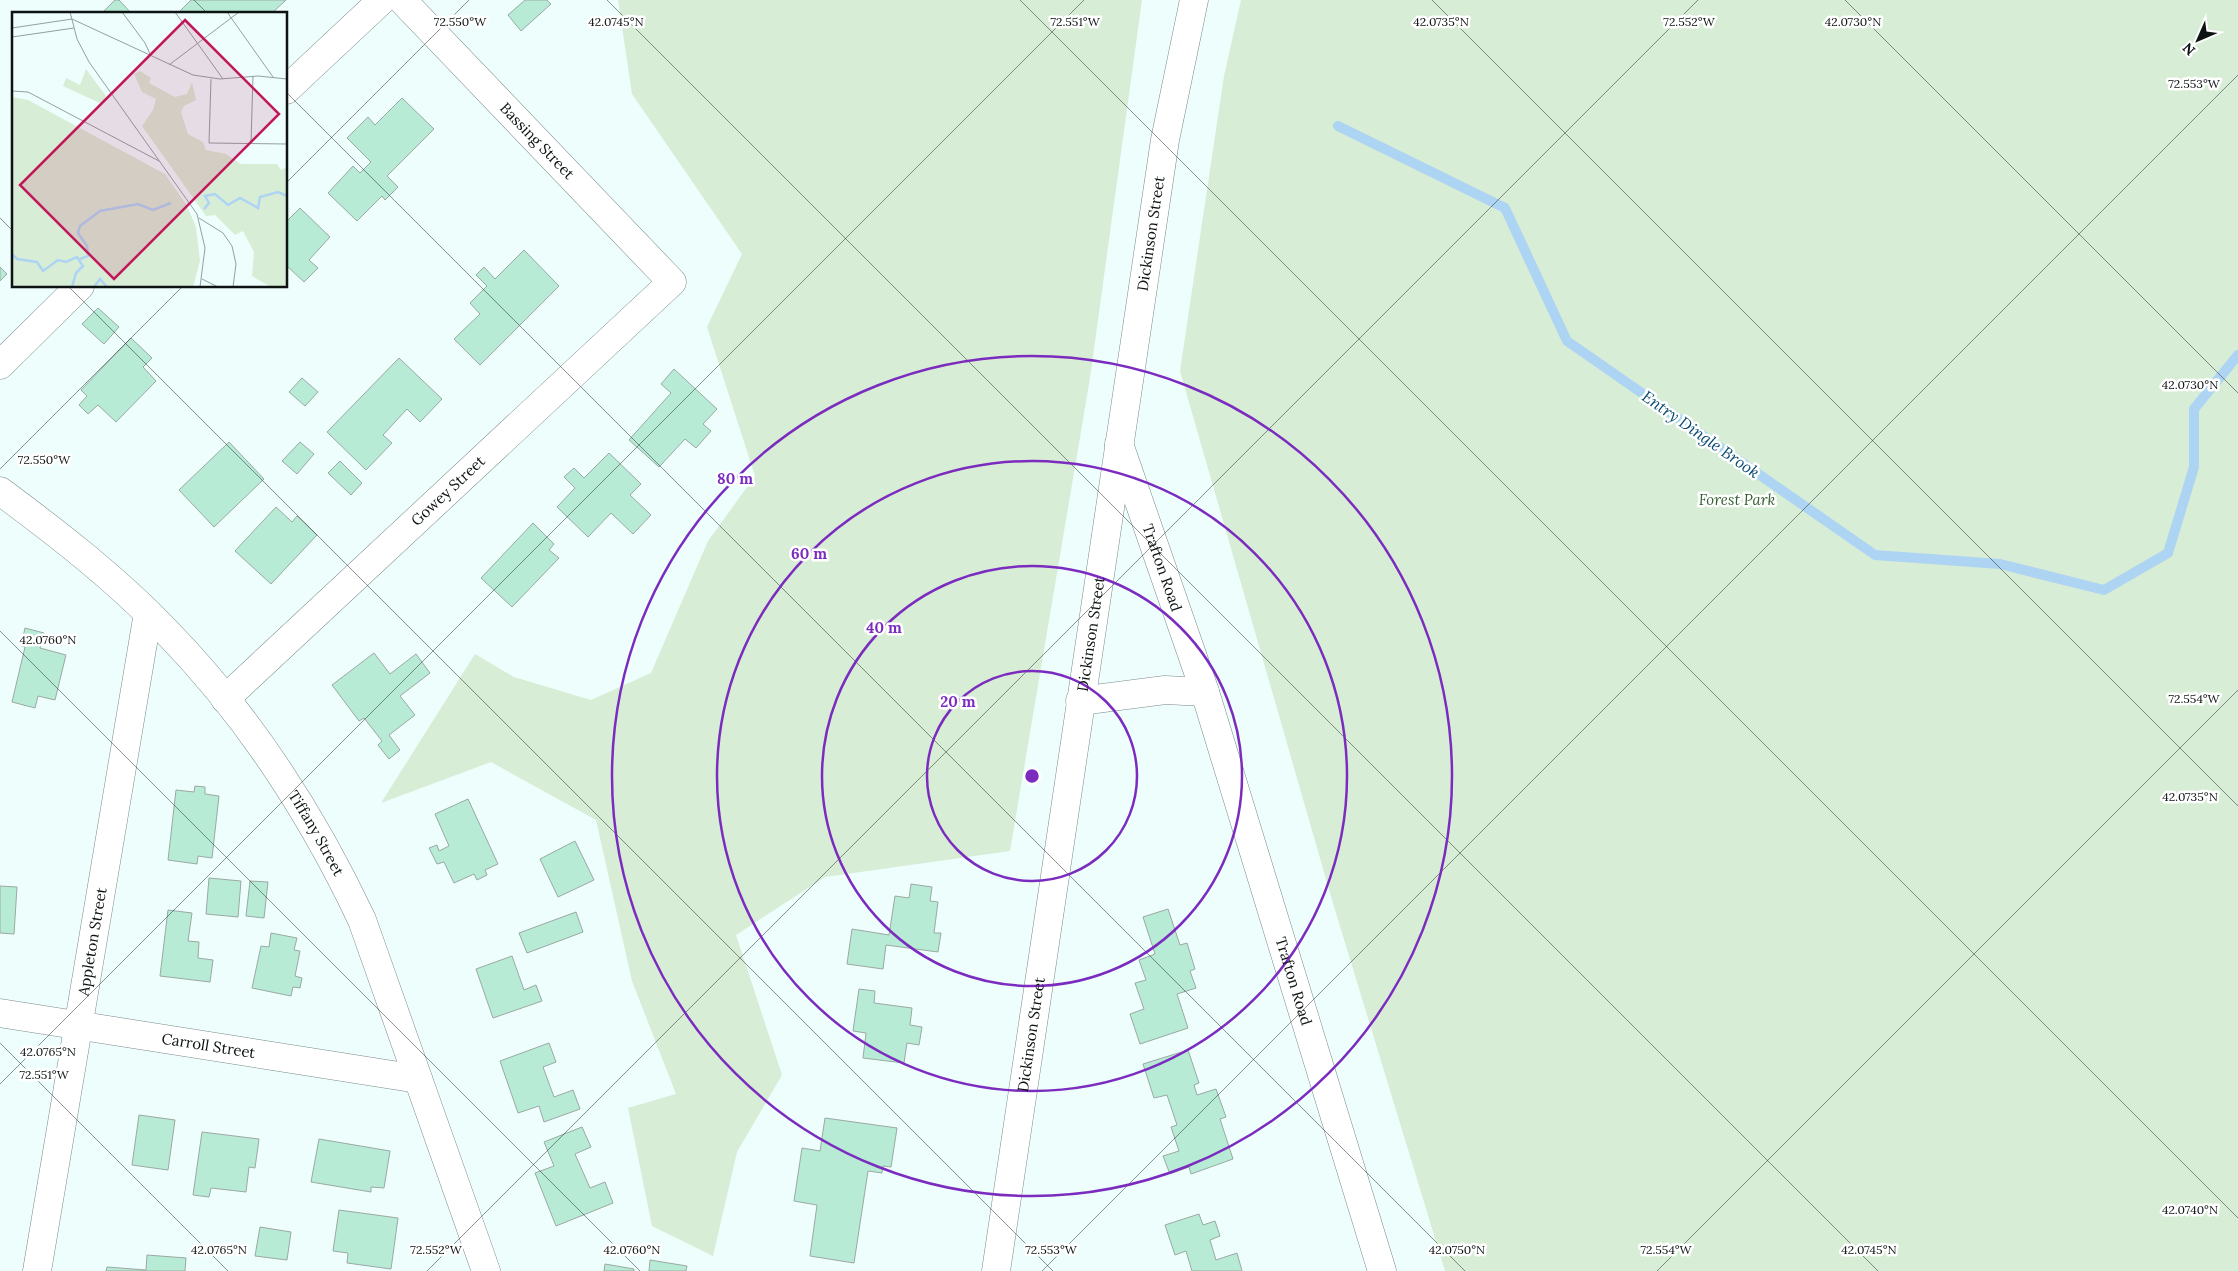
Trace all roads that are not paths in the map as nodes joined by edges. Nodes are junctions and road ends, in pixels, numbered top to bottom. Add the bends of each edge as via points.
1 (382, 0) edge
2 (402, 0) edge
3 (1194, 0) edge
4 (288, 88) edge
5 (672, 282) joint
6 (78, 288) edge
7 (0, 365) edge
8 (1118, 444) junction
9 (0, 492) edge
10 (148, 613) junction
11 (1205, 692) junction
12 (225, 699) junction
13 (1080, 701) junction
14 (0, 1013) edge
15 (78, 1024) junction
16 (418, 1079) junction
17 (480, 1265) edge
18 (37, 1271) edge
19 (996, 1271) edge
20 (1382, 1271) edge

1 - 4 street
2 - 5 street, Bassing Street
3 - 8 street, Dickinson Street via 1169,116
5 - 12 street, Gowey Street
6 - 7 street
8 - 11 street, Trafton Road
8 - 13 street, Dickinson Street
9 - 10 street, Tiffany Street via 84,555
10 - 12 street, Tiffany Street
10 - 15 street, Appleton Street
11 - 13 street via 1165,690
11 - 20 street, Trafton Road
12 - 16 street, Tiffany Street via 277,768 344,880 383,972
13 - 19 street, Dickinson Street
14 - 15 street, Carroll Street
15 - 16 street, Carroll Street
15 - 18 street, Appleton Street
16 - 17 street, Tiffany Street

